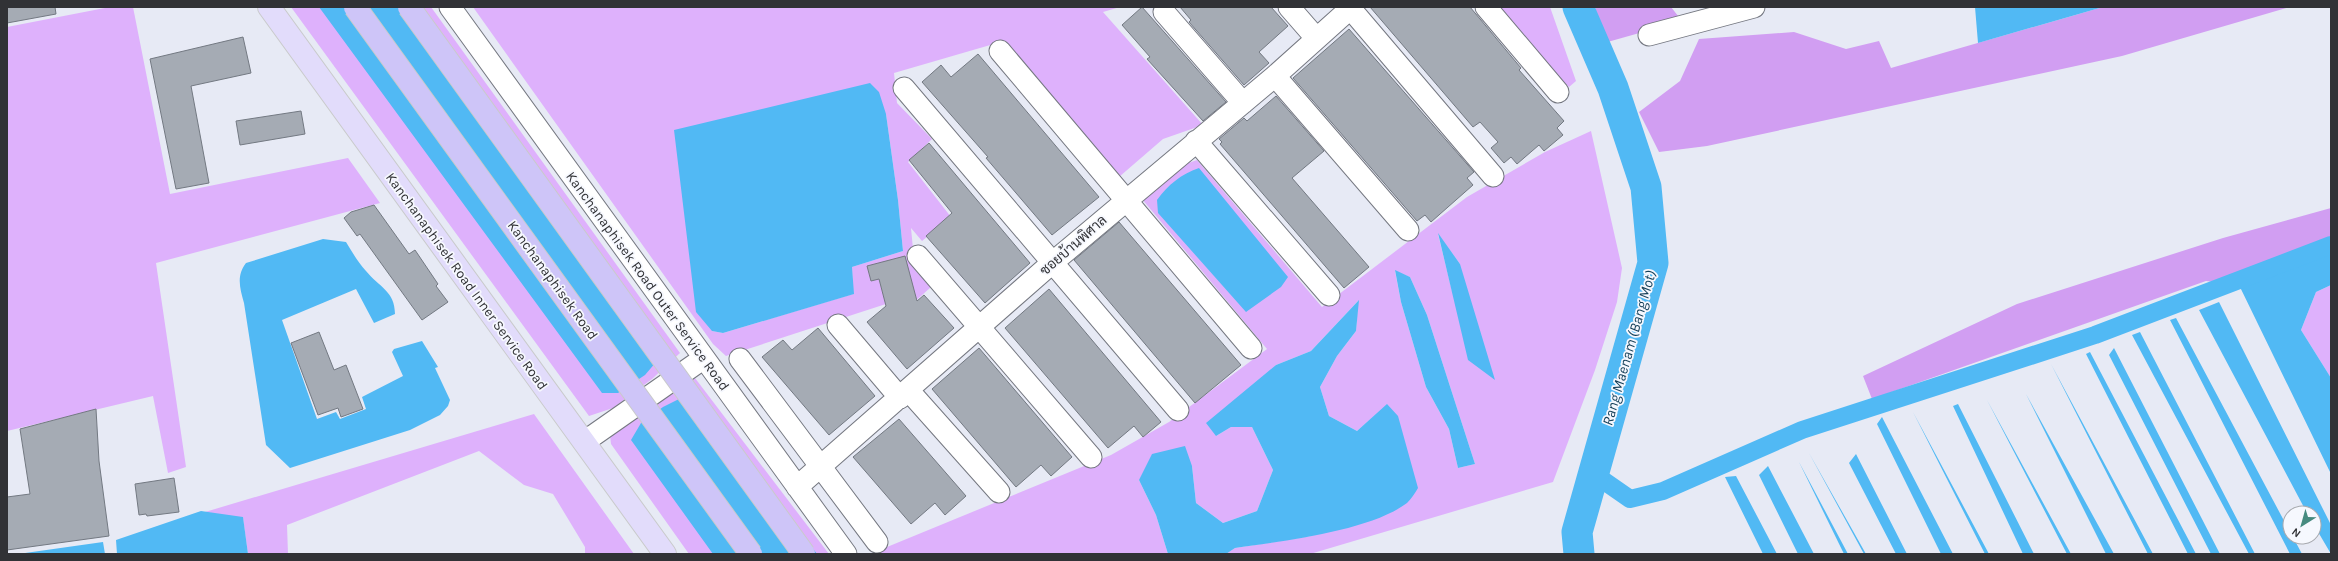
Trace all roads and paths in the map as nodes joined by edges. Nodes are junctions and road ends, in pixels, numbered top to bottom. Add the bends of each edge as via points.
1 (269, 7) edge
2 (355, 7) edge
3 (409, 7) edge
4 (450, 7) edge
5 (1289, 7) edge
6 (1486, 7) edge
7 (1754, 7) edge
8 (1351, 8) edge
9 (1164, 12) dead end
10 (1649, 35) dead end
11 (1316, 38) junction
12 (1000, 52) dead end
13 (1275, 76) junction
14 (904, 88) dead end
15 (1558, 92) dead end
16 (1243, 103) junction
17 (1196, 141) junction
18 (1493, 176) dead end
19 (1126, 200) junction
20 (1408, 230) dead end
21 (918, 256) dead end
22 (1052, 263) junction
23 (1329, 295) dead end
24 (838, 325) dead end
25 (979, 328) junction
26 (1251, 348) dead end
27 (704, 358) junction
28 (740, 358) dead end
29 (905, 394) junction
30 (1178, 410) dead end
31 (584, 442) junction
32 (1091, 457) dead end
33 (819, 467) junction
34 (797, 487) junction
35 (999, 492) dead end
36 (877, 542) dead end
37 (665, 554) edge
38 (751, 554) edge
39 (804, 554) edge
40 (846, 554) edge

1 - 31 main road, Kanchanaphisek Road Inner Service Road
2 - 38 highway, Kanchanaphisek Road, bridge
3 - 39 highway, bridge
4 - 27 street, Kanchanaphisek Road Outer Service Road
5 - 11 street
6 - 15 street
7 - 10 street
8 - 11 street, ซอยบ้านพิศาล
8 - 18 street
9 - 16 street
11 - 13 street, ซอยบ้านพิศาล
12 - 19 street
13 - 16 street, ซอยบ้านพิศาล
13 - 20 street
14 - 22 street
16 - 17 street, ซอยบ้านพิศาล
17 - 19 street, ซอยบ้านพิศาล
17 - 23 street
19 - 22 street, ซอยบ้านพิศาล
19 - 26 street
21 - 25 street
22 - 25 street, ซอยบ้านพิศาล
22 - 30 street
24 - 29 street
25 - 29 street, ซอยบ้านพิศาล
25 - 32 street
27 - 31 street
27 - 34 street, Kanchanaphisek Road Outer Service Road
28 - 33 street
29 - 33 street, ซอยบ้านพิศาล
29 - 35 street
31 - 37 main road, Kanchanaphisek Road Inner Service Road
33 - 34 street, ซอยบ้านพิศาล
33 - 36 street
34 - 40 street, Kanchanaphisek Road Outer Service Road

